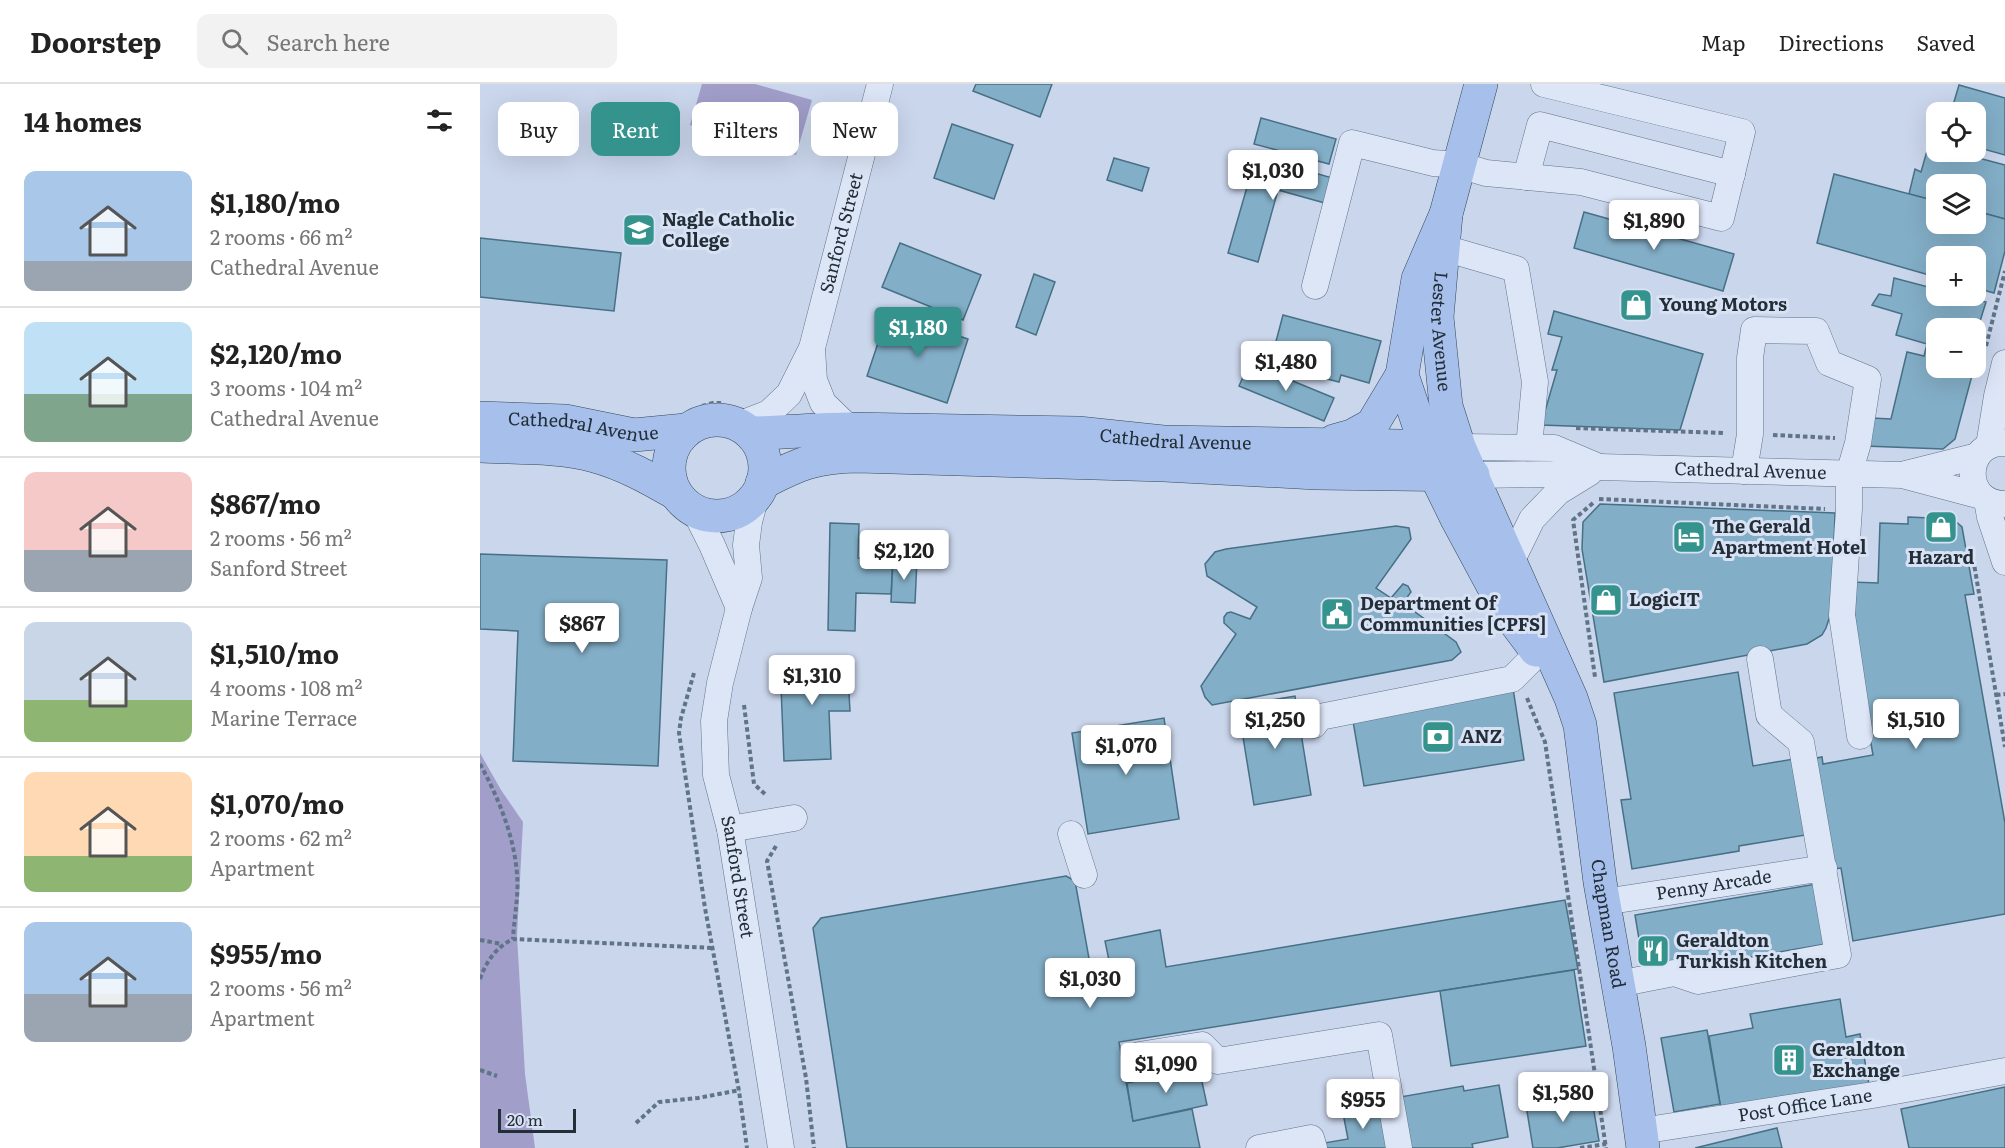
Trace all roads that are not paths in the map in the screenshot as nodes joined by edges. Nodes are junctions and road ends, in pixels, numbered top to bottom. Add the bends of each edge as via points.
1 (880, 84) edge
2 (1481, 84) edge
3 (1544, 84) edge
4 (1459, 165) junction
5 (1732, 174) junction
6 (1526, 177) junction
7 (1446, 214) junction
8 (1443, 248) junction
9 (1316, 286) dead end
10 (812, 348) junction
11 (2005, 363) edge
12 (1402, 375) junction
13 (480, 418) edge
14 (691, 420) junction
15 (739, 420) junction
16 (850, 429) junction
17 (1318, 445) junction
18 (480, 446) edge
19 (1529, 447) junction
20 (1991, 448) edge
21 (1466, 461) junction
22 (1431, 462) junction
23 (1599, 467) junction
24 (1744, 471) junction
25 (1849, 474) junction
26 (1902, 475) junction
27 (759, 489) junction
28 (1991, 500) edge
29 (685, 502) junction
30 (1511, 562) junction
31 (2005, 562) edge
32 (738, 608) junction
33 (1760, 659) dead end
34 (1527, 664) junction
35 (1584, 691) junction
36 (1314, 724) dead end
37 (1860, 736) dead end
38 (785, 820) road end
39 (730, 829) junction
40 (1071, 834) dead end
41 (1824, 868) junction
42 (1084, 875) dead end
43 (1604, 902) junction
44 (1618, 984) junction
45 (1139, 1055) dead end
46 (2005, 1071) edge
47 (1642, 1140) edge
48 (781, 1148) edge
49 (1259, 1148) edge
50 (1314, 1148) edge
51 (1399, 1148) edge

1 - 10 street, Sanford Street
2 - 4 main road, Lester Avenue
3 - 5 street via 1743,132
4 - 6 street via 1486,173
4 - 7 main road, Lester Avenue
4 - 9 street via 1433,163 1352,143
5 - 6 street via 1721,218 1581,182
5 - 6 street via 1540,125
7 - 8 main road, Lester Avenue
7 - 12 main road, Lester Avenue via 1418,279
8 - 19 street via 1516,269 1535,382
8 - 21 main road, Lester Avenue via 1437,317 1446,406
10 - 15 street, Sanford Street via 789,394 769,413
10 - 16 street, Sanford Street via 814,380 823,403
11 - 20 street via 1996,396
12 - 17 main road via 1372,425 1352,436
12 - 22 main road, Lester Avenue
13 - 14 main road, Cathedral Avenue via 565,421 634,435
14 - 15 main road
14 - 29 main road via 677,440 669,466 670,480
15 - 16 main road, Cathedral Avenue via 784,433
15 - 27 main road via 758,443 763,456
16 - 17 main road, Cathedral Avenue via 1078,433 1163,442
17 - 22 main road, Cathedral Avenue
18 - 29 main road, Cathedral Avenue via 549,449 594,456 633,469
19 - 21 street, Cathedral Avenue
19 - 23 street, Cathedral Avenue via 1554,448
20 - 26 street, Cathedral Avenue
20 - 28 street via 1972,471 1972,479
21 - 22 main road, Cathedral Avenue
21 - 23 street, Cathedral Avenue via 1555,474
21 - 30 main road, Chapman Road
22 - 27 main road, Cathedral Avenue via 827,457 799,464
22 - 34 main road, Chapman Road via 1506,610
23 - 24 street, Cathedral Avenue
23 - 30 street via 1558,492 1532,519
24 - 25 street, Cathedral Avenue
24 - 25 street via 1750,434 1754,330 1816,331 1829,363 1868,379
25 - 26 street, Cathedral Avenue
25 - 37 street via 1842,615
26 - 28 street, Cathedral Avenue
27 - 29 main road via 747,505 722,515 708,515
27 - 32 street, Sanford Street via 746,545 749,578
28 - 31 street via 1990,517
29 - 32 street via 712,545
30 - 35 main road, Chapman Road
32 - 39 street, Sanford Street via 714,721 716,774
33 - 41 street via 1769,715 1801,742
34 - 35 main road, Chapman Road
34 - 36 street via 1512,679 1320,717
35 - 43 main road, Chapman Road via 1580,725
38 - 39 street
39 - 48 street, Sanford Street
40 - 42 street
41 - 43 street, Penny Arcade
41 - 44 street via 1838,955 1698,981 1674,973
43 - 44 main road, Chapman Road
44 - 47 main road, Chapman Road
45 - 51 street via 1202,1045 1218,1061 1379,1035
46 - 47 street, Post Office Lane
49 - 50 street via 1311,1138

